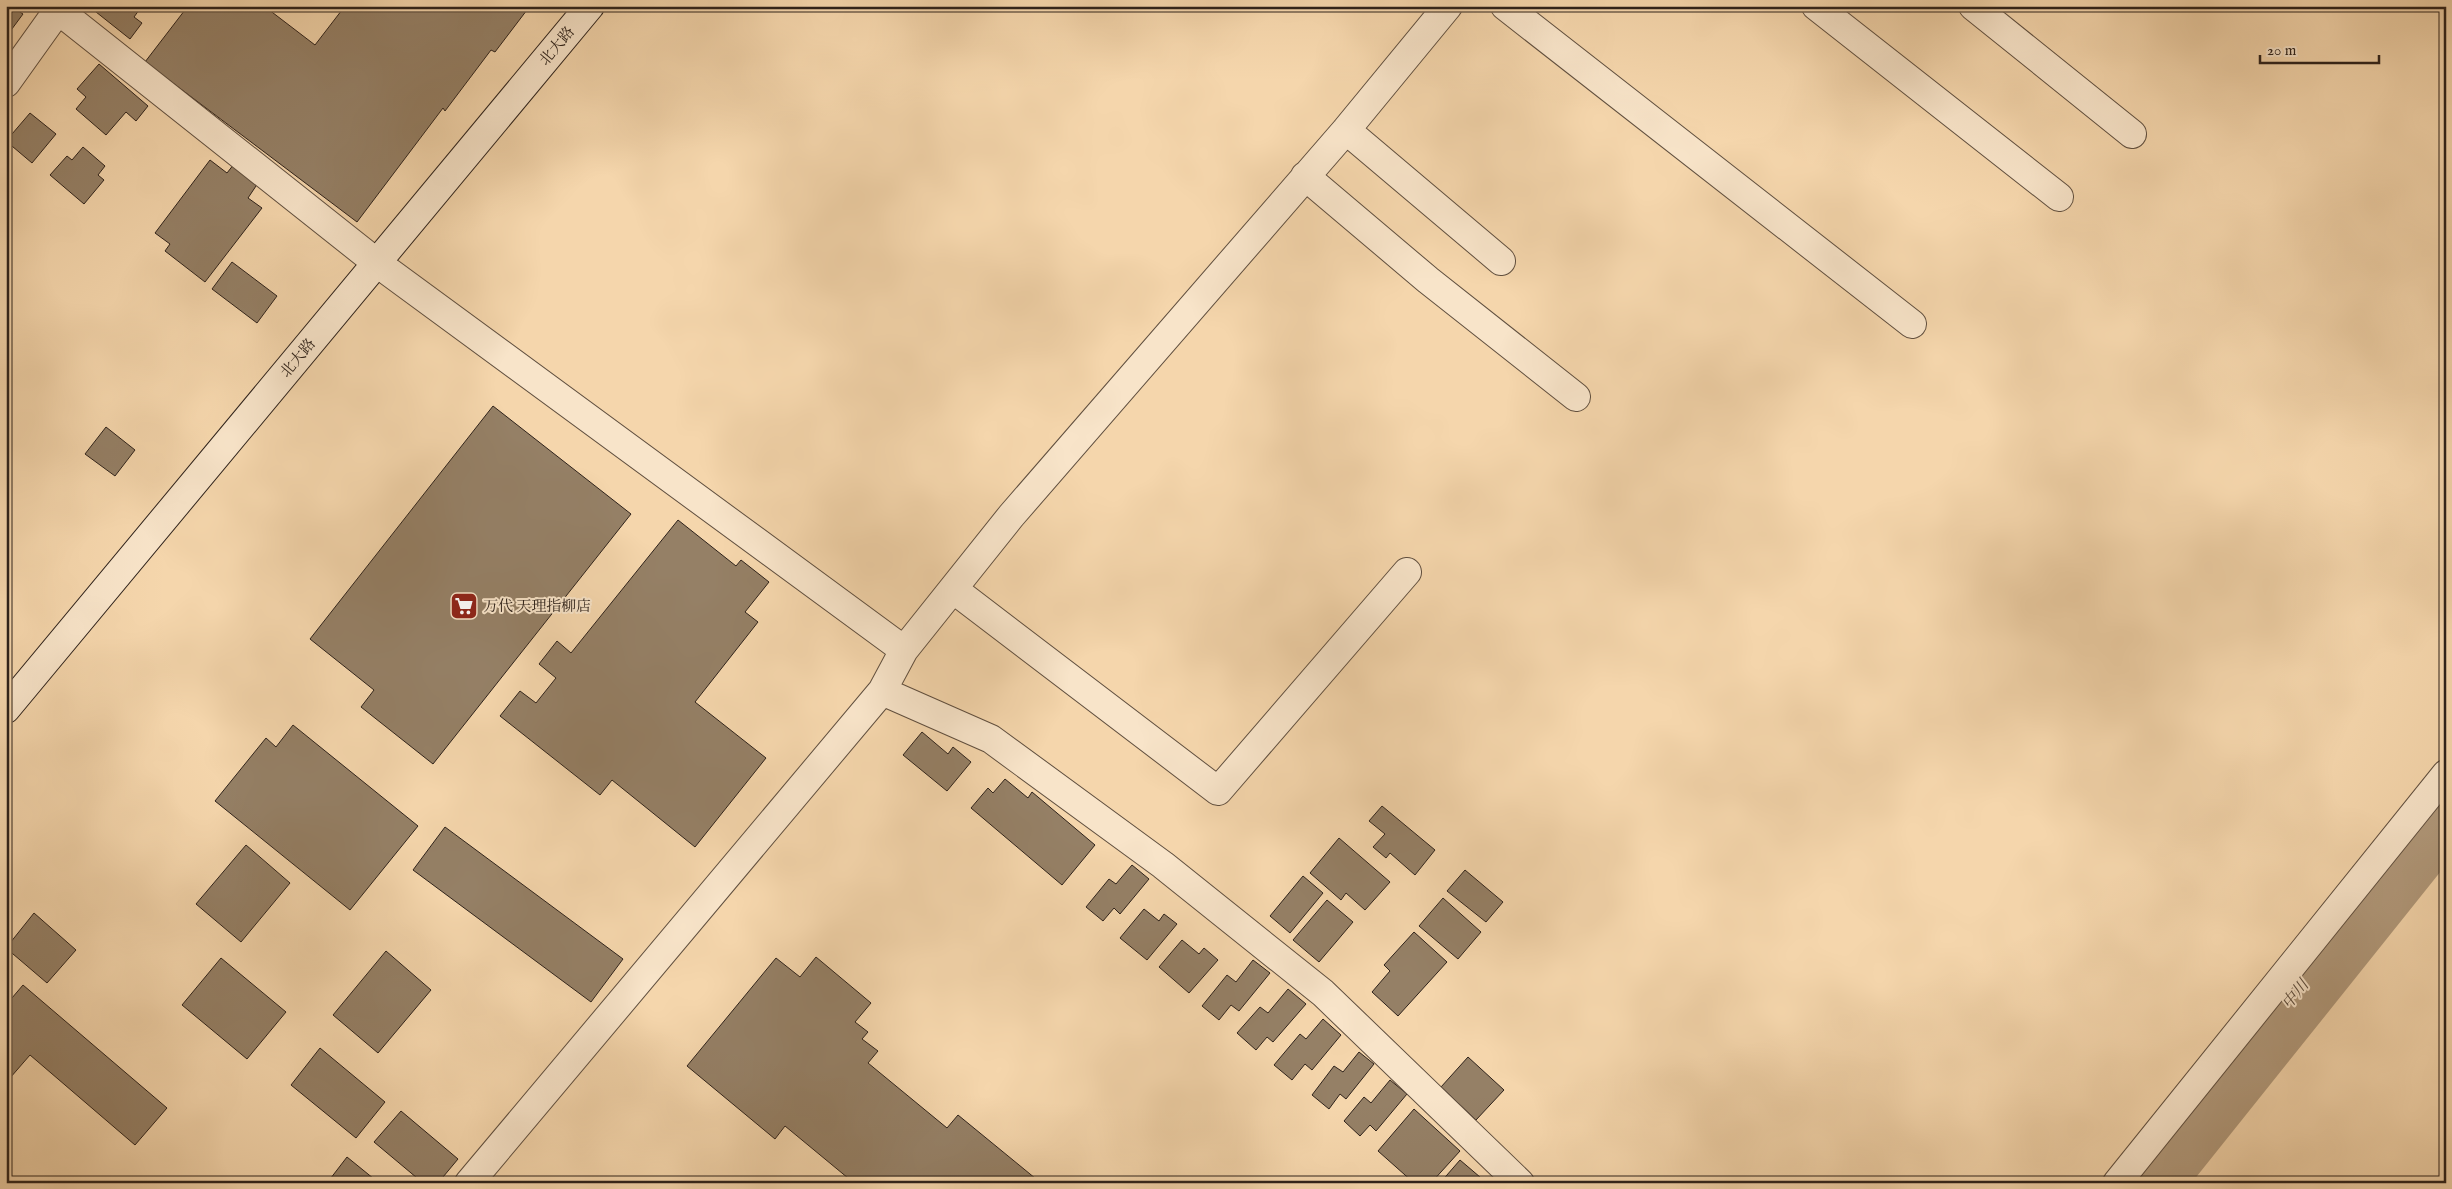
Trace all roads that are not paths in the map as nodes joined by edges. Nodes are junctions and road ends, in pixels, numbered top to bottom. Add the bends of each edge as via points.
1 (590, 6) edge
2 (1448, 6) edge
3 (1505, 6) edge
4 (1816, 6) edge
5 (1973, 6) edge
6 (60, 8) edge
7 (6, 83) edge
8 (1346, 130) junction
9 (2132, 134) dead end
10 (1306, 176) junction
11 (2059, 197) dead end
12 (1502, 261) dead end
13 (377, 263) junction
14 (1912, 324) dead end
15 (1576, 397) dead end
16 (1407, 572) dead end
17 (952, 589) junction
18 (904, 650) junction
19 (882, 691) junction
20 (6, 709) edge
21 (2446, 774) edge
22 (469, 1183) edge
23 (1520, 1183) edge
24 (2117, 1183) edge

1 - 13 street, 北大路
2 - 8 street
3 - 14 street
4 - 11 street
5 - 9 street
6 - 7 street
6 - 13 street
8 - 10 street
8 - 12 street
10 - 15 street via 1428,280
10 - 17 street via 1011,516
13 - 18 street
13 - 20 street, 北大路
16 - 17 street via 1218,790
17 - 18 street
18 - 19 street
19 - 22 street
19 - 23 street via 991,739 1163,865 1323,994
21 - 24 street

